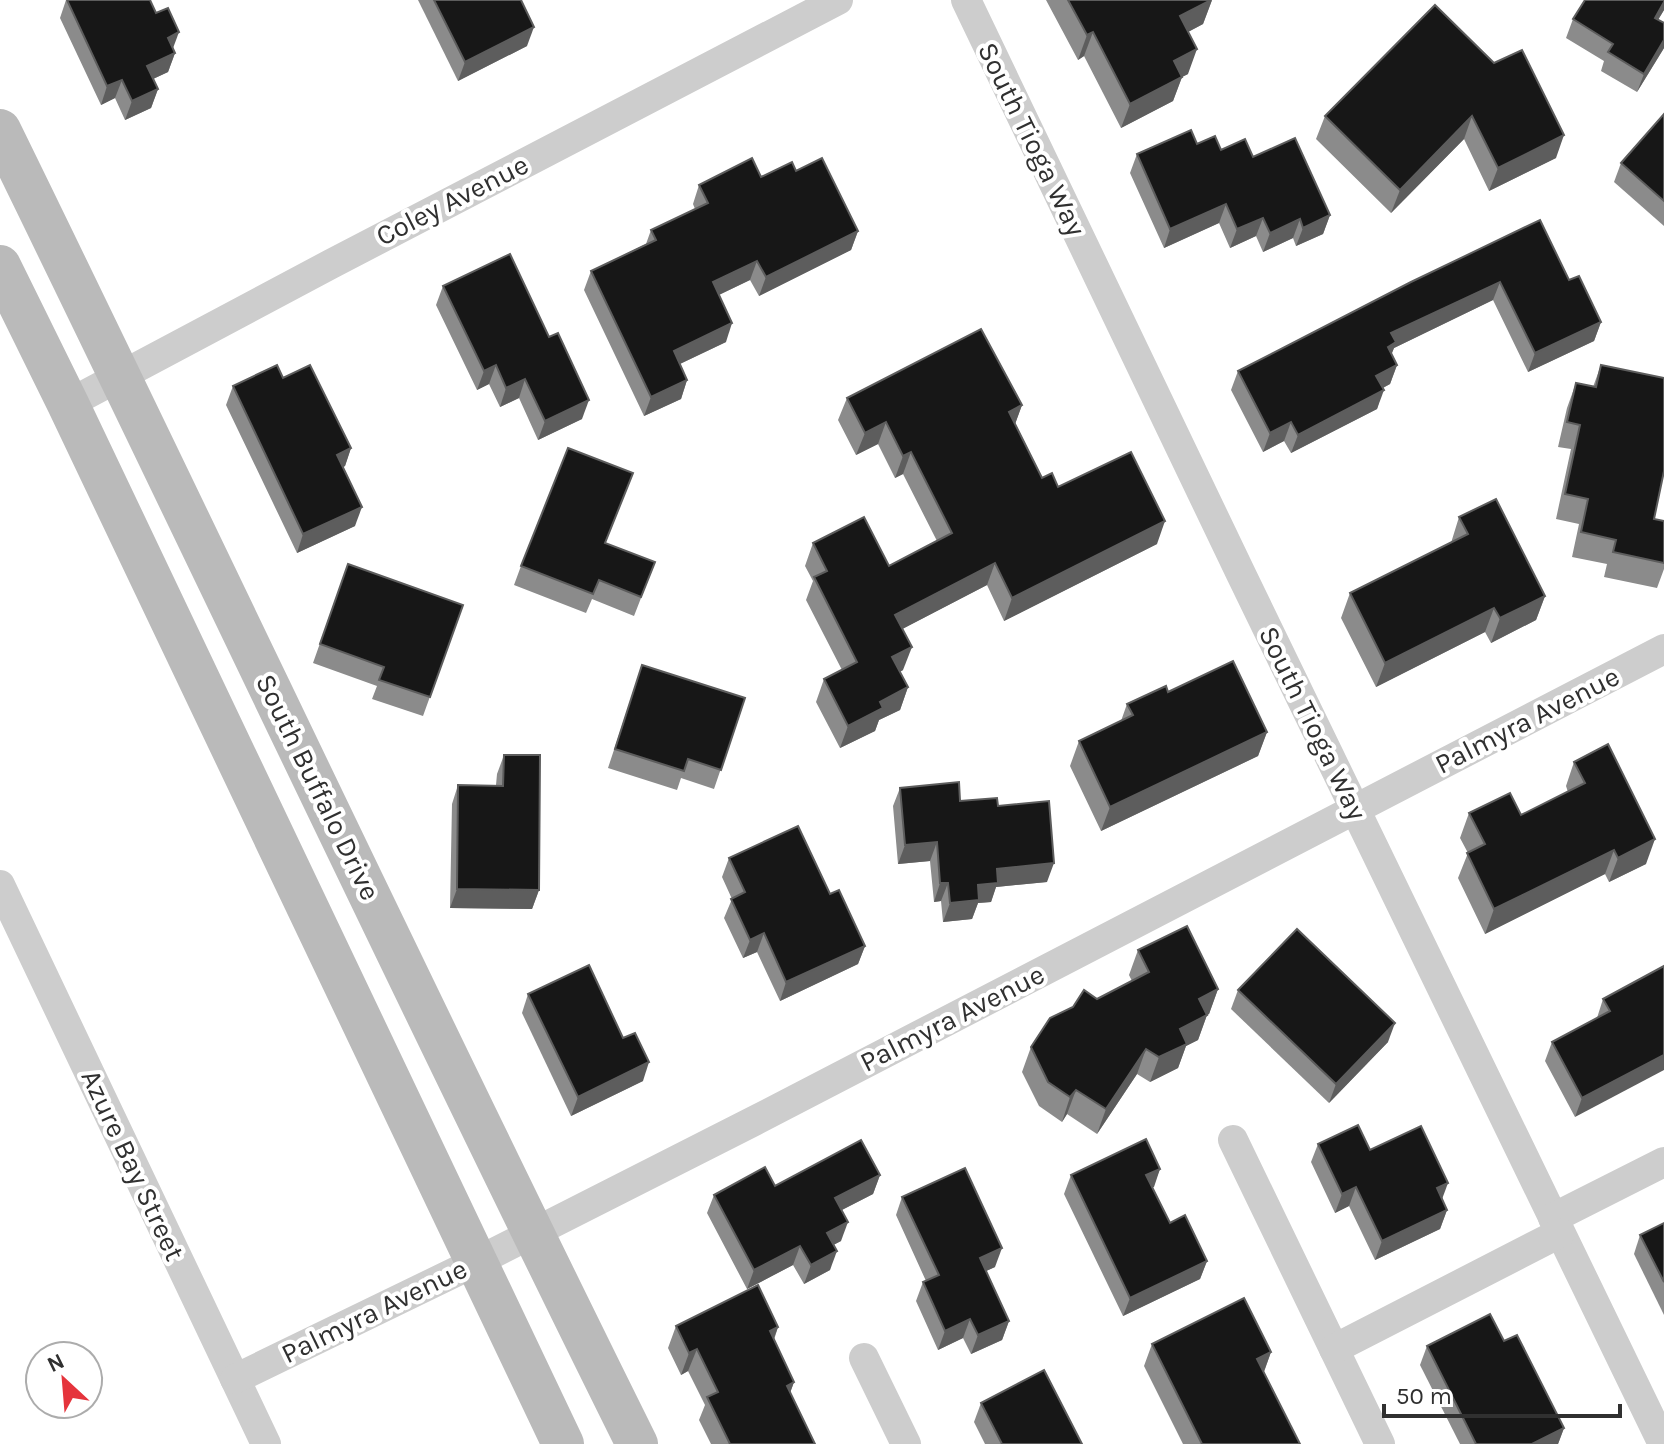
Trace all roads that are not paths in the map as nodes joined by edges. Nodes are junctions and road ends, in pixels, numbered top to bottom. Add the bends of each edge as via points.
1 (838, 0) edge
2 (966, 0) edge
3 (0, 130) edge
4 (0, 266) edge
5 (121, 376) junction
6 (68, 404) junction
7 (1664, 649) edge
8 (1355, 809) junction
9 (0, 885) edge
10 (1233, 1140) dead end
11 (1664, 1162) edge
12 (1557, 1226) junction
13 (532, 1234) junction
14 (476, 1262) junction
15 (1334, 1349) junction
16 (864, 1358) dead end
17 (235, 1379) junction
18 (266, 1444) edge
19 (563, 1444) edge
20 (637, 1444) edge
21 (906, 1444) edge
22 (1380, 1444) edge
23 (1663, 1444) edge

1 - 5 street, Coley Avenue
2 - 8 street, South Tioga Way
3 - 5 main road, South Buffalo Drive
4 - 6 main road
5 - 6 street, Coley Avenue
5 - 13 main road, South Buffalo Drive
6 - 14 main road
7 - 8 street, Palmyra Avenue
8 - 12 street, South Tioga Way
8 - 13 street, Palmyra Avenue
9 - 17 street, Azure Bay Street
10 - 15 street
11 - 12 street
12 - 15 street
12 - 23 street, South Tioga Way
13 - 14 street, Palmyra Avenue
13 - 20 main road, South Buffalo Drive
14 - 17 street, Palmyra Avenue
14 - 19 main road
15 - 22 street
16 - 21 street
17 - 18 street, Azure Bay Street

